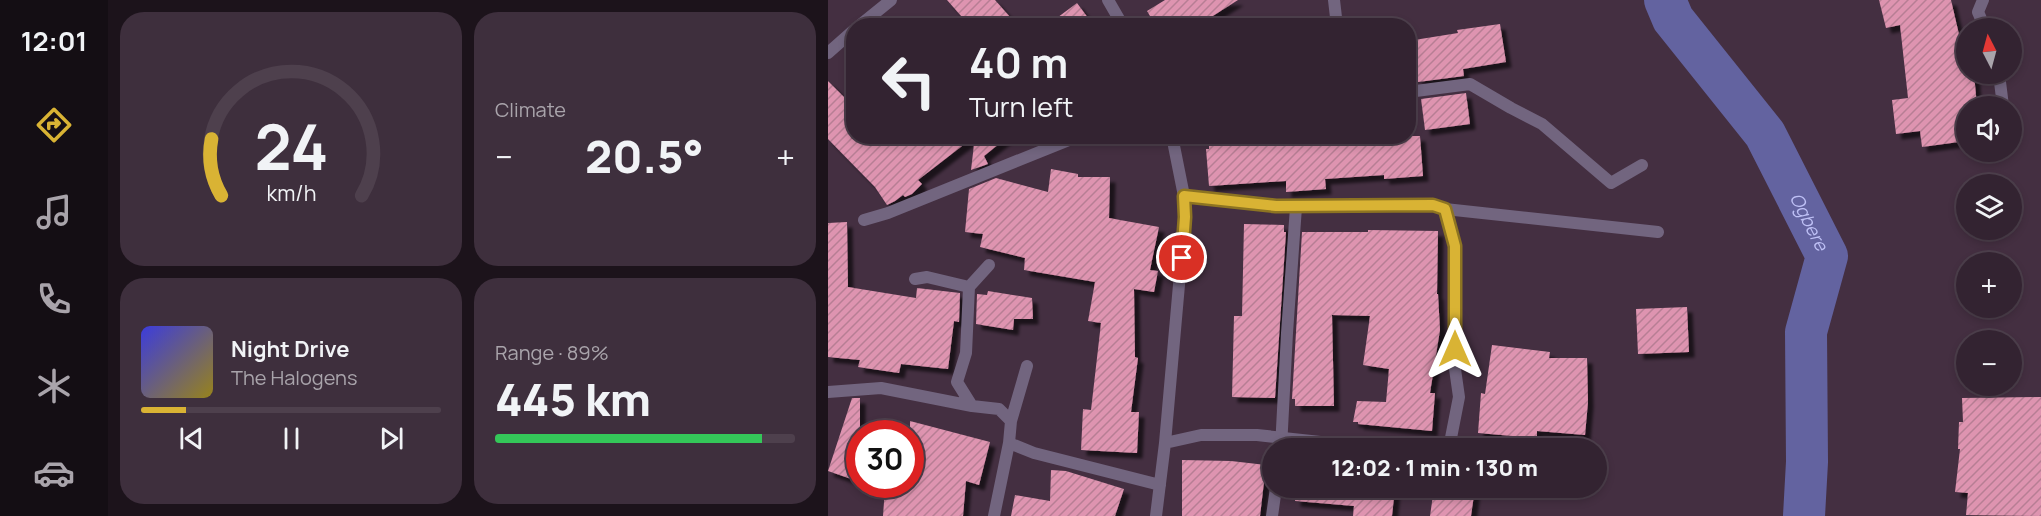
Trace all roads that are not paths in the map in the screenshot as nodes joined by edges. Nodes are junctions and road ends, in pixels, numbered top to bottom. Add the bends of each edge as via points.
1 (891, 0) edge
2 (1108, 0) edge
3 (1334, 0) edge
4 (1983, 0) edge
5 (869, 18) edge
6 (1118, 18) edge
7 (1336, 18) edge
8 (1980, 18) edge
9 (846, 37) edge
10 (828, 53) edge
11 (1416, 91) edge
12 (1059, 144) edge
13 (1174, 144) edge
14 (1642, 165) dead end
15 (1184, 196) junction
16 (1296, 207) junction
17 (1445, 209) junction
18 (864, 220) dead end
19 (1658, 232) dead end
20 (989, 265) dead end
21 (915, 279) dead end
22 (969, 287) junction
23 (1027, 366) dead end
24 (828, 392) edge
25 (972, 406) junction
26 (1011, 421) junction
27 (1266, 438) edge
28 (1282, 438) edge
29 (1451, 438) edge
30 (1009, 443) junction
31 (1165, 443) junction
32 (1160, 485) junction
33 (1275, 498) edge
34 (994, 516) edge
35 (1156, 516) edge
36 (1272, 516) edge

1 - 5 street
2 - 6 street
3 - 7 street
4 - 8 street via 1977,12
9 - 10 street
11 - 14 street via 1470,84 1542,124 1611,183
12 - 18 street
13 - 15 street
15 - 16 street
15 - 31 street
16 - 17 street via 1433,205
16 - 28 street
17 - 19 street
17 - 29 street via 1455,246 1455,369 1460,397
20 - 22 street
21 - 22 street via 927,277
22 - 25 street via 966,353 957,382
23 - 26 street
24 - 25 street via 881,388
25 - 26 street via 999,409
26 - 30 street
27 - 31 street via 1200,435
30 - 32 street
30 - 34 street
31 - 32 street
32 - 35 street
33 - 36 street

